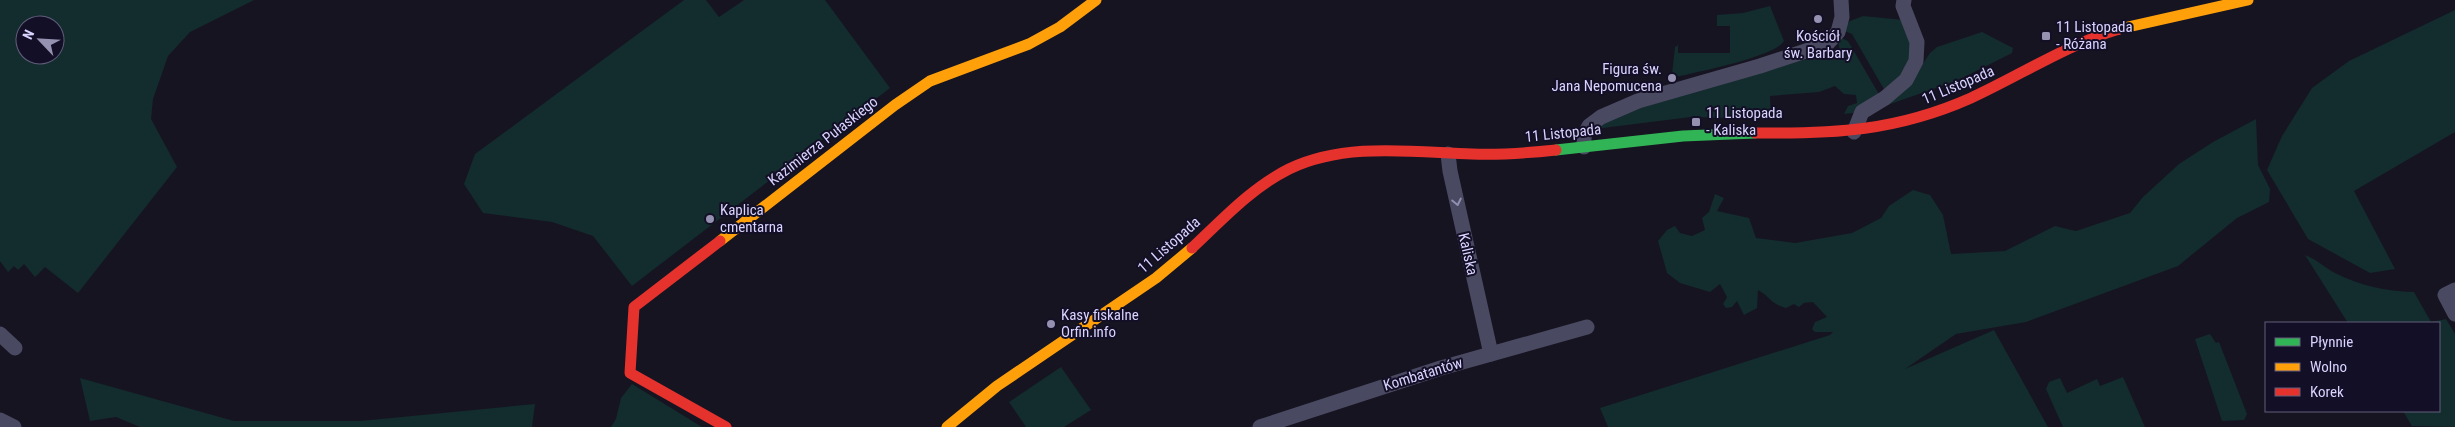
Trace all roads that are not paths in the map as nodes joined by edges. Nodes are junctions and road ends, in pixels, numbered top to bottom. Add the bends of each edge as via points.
1 (1096, 0) edge
2 (1842, 0) edge
3 (1904, 0) edge
4 (2248, 0) edge
5 (1854, 132) junction
6 (1584, 147) junction
7 (1448, 154) junction
8 (2455, 290) edge
9 (2455, 314) edge
10 (1588, 327) dead end
11 (0, 334) edge
12 (15, 348) dead end
13 (1491, 354) junction
14 (0, 420) edge
15 (14, 427) edge
16 (726, 427) edge
17 (947, 427) edge
18 (1260, 427) edge

1 - 16 main road, Kazimierza Pułaskiego via 1060,27 1029,44 930,81 634,307 630,373
2 - 6 street via 1838,32 1827,44 1638,101 1588,126
3 - 5 street via 1903,6 1917,42 1916,61 1906,80 1862,112
4 - 5 main road, 11 Listopada via 2100,35 2051,56 1962,102 1915,118
5 - 6 main road, 11 Listopada via 1666,136
6 - 7 main road, 11 Listopada via 1525,153
7 -> 13 street, Kaliska
7 - 17 main road, 11 Listopada via 1341,154 1312,160 1282,173 1240,202 1154,280 1005,378
8 - 9 street via 2445,295
10 - 13 street, Kombatantów
11 - 12 street
13 - 18 street, Kombatantów
14 - 15 street

